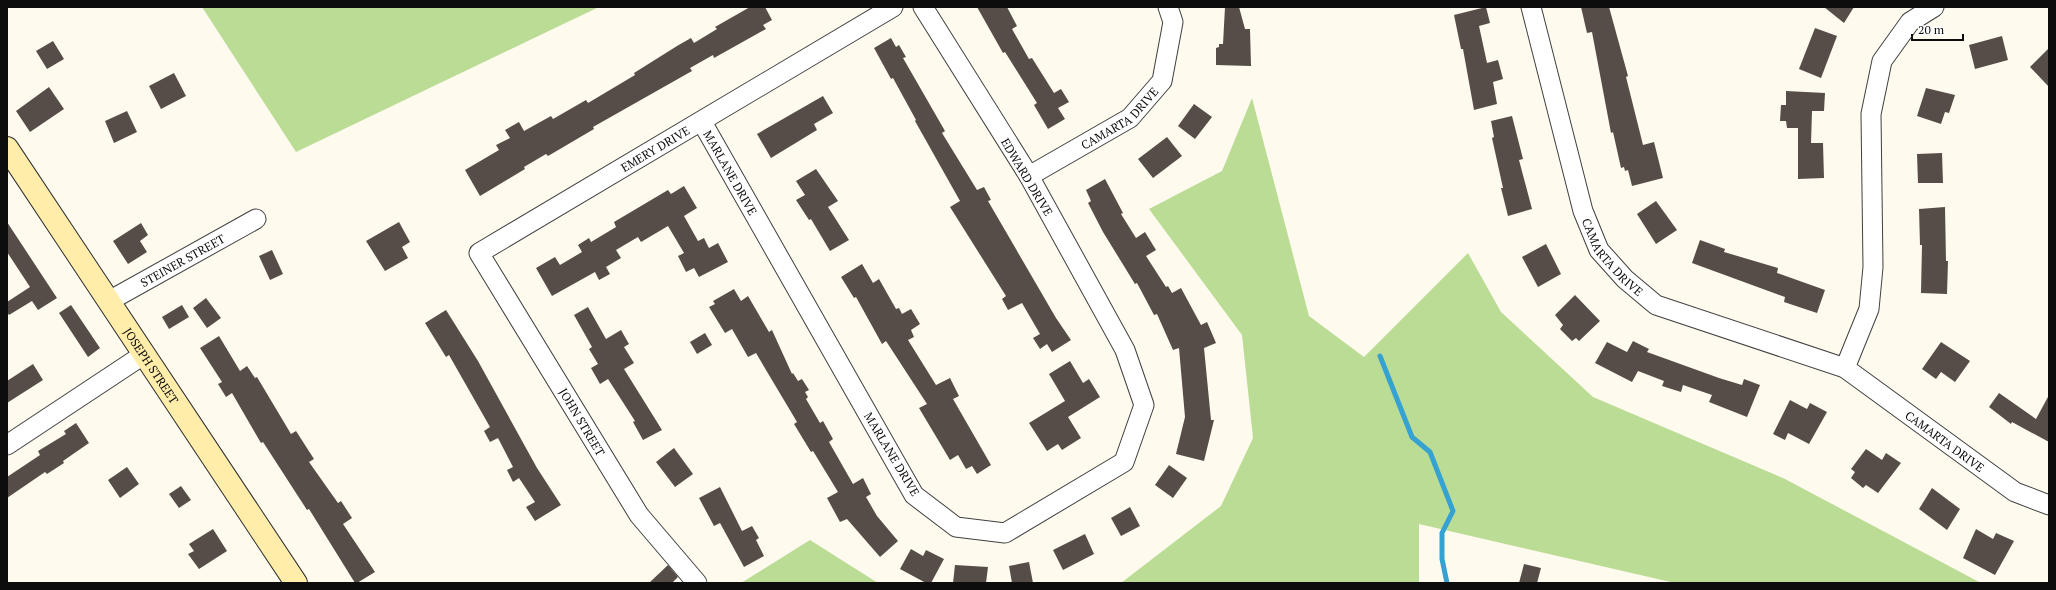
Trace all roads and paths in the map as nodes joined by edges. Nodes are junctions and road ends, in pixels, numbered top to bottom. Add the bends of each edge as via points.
1 (893, 7) edge
2 (923, 7) edge
3 (1168, 7) edge
4 (1531, 7) edge
5 (1934, 7) edge
6 (702, 122) junction
7 (7, 148) edge
8 (1028, 176) junction
9 (256, 219) dead end
10 (479, 253) joint
11 (109, 301) junction
12 (1125, 350) joint
13 (143, 355) junction
14 (1845, 368) junction
15 (7, 445) edge
16 (2049, 505) edge
17 (296, 583) edge
18 (697, 583) edge

1 - 6 street, EMERY DRIVE
2 - 8 street, EDWARD DRIVE
3 - 8 street, CAMARTA DRIVE via 1172,22 1162,81 1130,118
4 - 14 street, CAMARTA DRIVE via 1583,211 1599,250 1624,280 1656,305
5 - 14 street via 1910,22 1882,61 1871,114 1873,267 1869,309
6 - 10 street, EMERY DRIVE
6 - 12 street, MARLANE DRIVE via 914,495 956,528 1005,533 1124,462 1144,405
7 - 11 street, JOSEPH STREET
8 - 12 street, EDWARD DRIVE
9 - 11 street, STEINER STREET
10 - 18 street, JOHN STREET via 639,515
11 - 13 street, JOSEPH STREET
13 - 15 street
13 - 17 street, JOSEPH STREET
14 - 16 street, CAMARTA DRIVE via 2015,492

